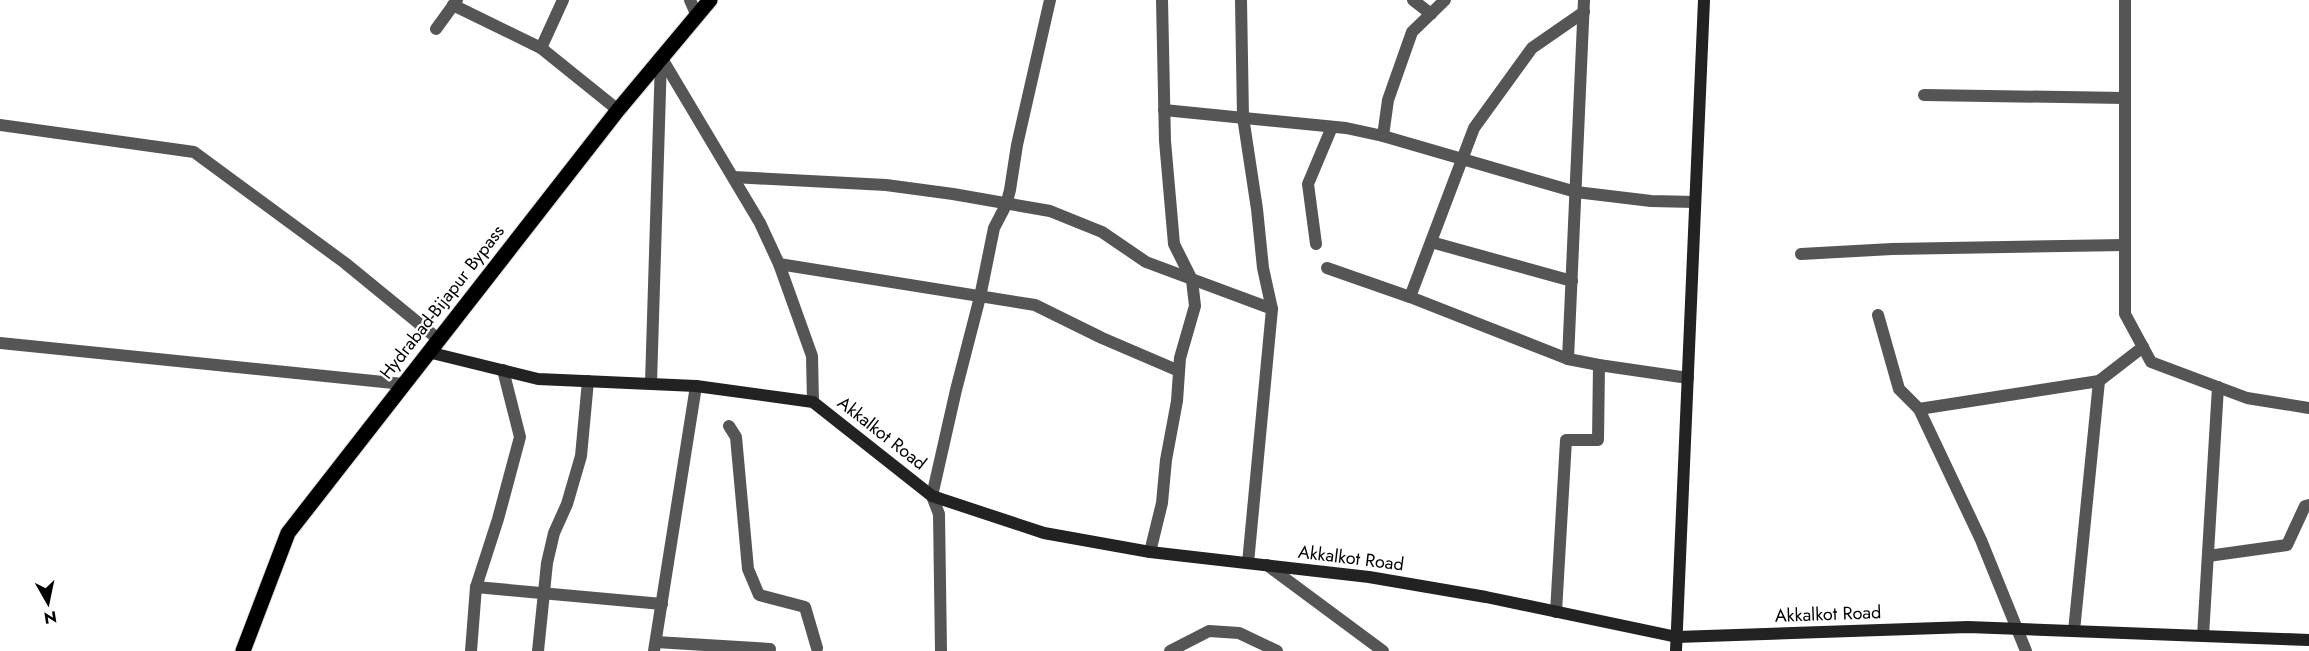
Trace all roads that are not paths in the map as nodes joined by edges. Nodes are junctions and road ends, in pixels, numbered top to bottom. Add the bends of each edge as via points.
1 (563, 0) edge
2 (690, 0) edge
3 (710, 0) edge
4 (1050, 0) edge
5 (1162, 0) edge
6 (1241, 0) edge
7 (1413, 0) edge
8 (1445, 0) edge
9 (1704, 0) edge
10 (2125, 0) edge
11 (455, 3) edge
12 (1584, 6) edge
13 (1431, 14) junction
14 (697, 16) junction
15 (436, 29) dead end
16 (541, 48) junction
17 (661, 57) junction
18 (1924, 94) dead end
19 (2125, 98) junction
20 (618, 110) junction
21 (1164, 110) junction
22 (1243, 117) junction
23 (0, 125) edge
24 (1332, 127) junction
25 (1383, 136) junction
26 (1462, 159) junction
27 (733, 177) junction
28 (1576, 192) junction
29 (1695, 202) junction
30 (1006, 205) junction
31 (1431, 242) junction
32 (1316, 244) dead end
33 (2125, 245) junction
34 (1801, 254) dead end
35 (779, 264) junction
36 (1327, 268) dead end
37 (1192, 280) junction
38 (1572, 281) junction
39 (980, 297) junction
40 (1410, 297) junction
41 (1272, 309) junction
42 (1878, 315) dead end
43 (438, 339) junction
44 (0, 343) edge
45 (2143, 347) junction
46 (428, 352) junction
47 (1568, 359) junction
48 (1599, 365) junction
49 (503, 370) junction
50 (1179, 371) junction
51 (1688, 378) junction
52 (588, 381) junction
53 (2099, 381) junction
54 (651, 383) junction
55 (403, 384) junction
56 (696, 386) junction
57 (2218, 387) junction
58 (813, 402) junction
59 (2309, 408) edge
60 (1919, 409) junction
61 (729, 426) dead end
62 (932, 496) junction
63 (2309, 505) edge
64 (1150, 552) junction
65 (2208, 556) junction
66 (1248, 563) junction
67 (1268, 566) junction
68 (476, 587) junction
69 (543, 593) junction
70 (662, 604) junction
71 (1556, 612) junction
72 (2018, 629) junction
73 (2074, 631) junction
74 (2204, 636) junction
75 (1677, 637) junction
76 (2309, 640) edge
77 (655, 647) edge
78 (770, 649) dead end
79 (818, 650) edge
80 (243, 651) edge
81 (471, 651) edge
82 (538, 651) edge
83 (941, 651) edge
84 (1170, 651) edge
85 (1277, 651) edge
86 (1383, 651) edge
87 (1676, 651) edge
88 (2026, 651) edge

1 - 16 street
2 - 14 street
3 - 14 main road, Hydrabad-Bijapur Bypass
4 - 30 street
5 - 21 street
6 - 22 street
7 - 13 street
8 - 13 street
9 - 29 street
10 - 19 street
11 - 15 street
11 - 16 street
12 - 26 street via 1532,48 1474,128
12 - 28 street
13 - 25 street via 1412,32 1388,99
14 - 17 main road, Hydrabad-Bijapur Bypass
16 - 20 street
17 - 20 main road, Hydrabad-Bijapur Bypass
17 - 27 street
17 - 54 street
18 - 19 street
19 - 33 street
20 - 43 main road, Hydrabad-Bijapur Bypass
21 - 22 street
21 - 37 street via 1174,244
22 - 24 street
22 - 41 street
23 - 43 street via 194,152 345,263
24 - 25 street
24 - 32 street via 1308,184
25 - 26 street
26 - 28 street
26 - 31 street
27 - 30 street via 886,185
27 - 35 street
28 - 29 street
28 - 38 street
29 - 51 street
30 - 37 street via 1050,211 1102,232 1146,262
30 - 39 street via 994,228
31 - 38 street
31 - 40 street
33 - 34 street
33 - 45 street via 2126,314
35 - 39 street
35 - 58 street via 812,356
36 - 40 street
37 - 41 street
37 - 50 street via 1195,306
38 - 47 street
39 - 50 street via 1035,305
39 - 62 street
40 - 47 street
41 - 66 street
42 - 60 street via 1899,388
43 - 46 main road, Hydrabad-Bijapur Bypass
44 - 55 street
45 - 53 street
45 - 57 street via 2151,362
46 - 49 street, Akkalkot Road
46 - 55 main road, Hydrabad-Bijapur Bypass
47 - 48 street
48 - 51 street
48 - 71 street via 1598,440 1566,440
49 - 52 street, Akkalkot Road via 538,379
49 - 68 street via 520,437
50 - 64 street via 1162,503
51 - 75 street
52 - 54 street, Akkalkot Road
52 - 69 street via 581,456 554,533
53 - 60 street
53 - 73 street
54 - 56 street, Akkalkot Road
55 - 80 main road, Hydrabad-Bijapur Bypass via 288,533
56 - 58 street, Akkalkot Road
56 - 70 street
57 - 59 street via 2247,398
57 - 65 street
58 - 62 street, Akkalkot Road
60 - 72 street
61 - 79 street via 736,437 748,569 759,595 805,607
62 - 64 street, Akkalkot Road via 1044,533
62 - 83 street via 939,514
63 - 65 street via 2305,506 2287,545
64 - 66 street, Akkalkot Road
65 - 74 street
66 - 67 street, Akkalkot Road
67 - 71 street, Akkalkot Road via 1369,577
67 - 86 street
68 - 69 street
68 - 81 street
69 - 70 street
69 - 82 street
70 - 77 street
71 - 75 street, Akkalkot Road
72 - 73 street, Akkalkot Road
72 - 75 street, Akkalkot Road via 1968,627
72 - 88 street
73 - 74 street, Akkalkot Road
74 - 76 street, Akkalkot Road
75 - 87 street
77 - 78 street
84 - 85 street via 1209,631 1239,633

